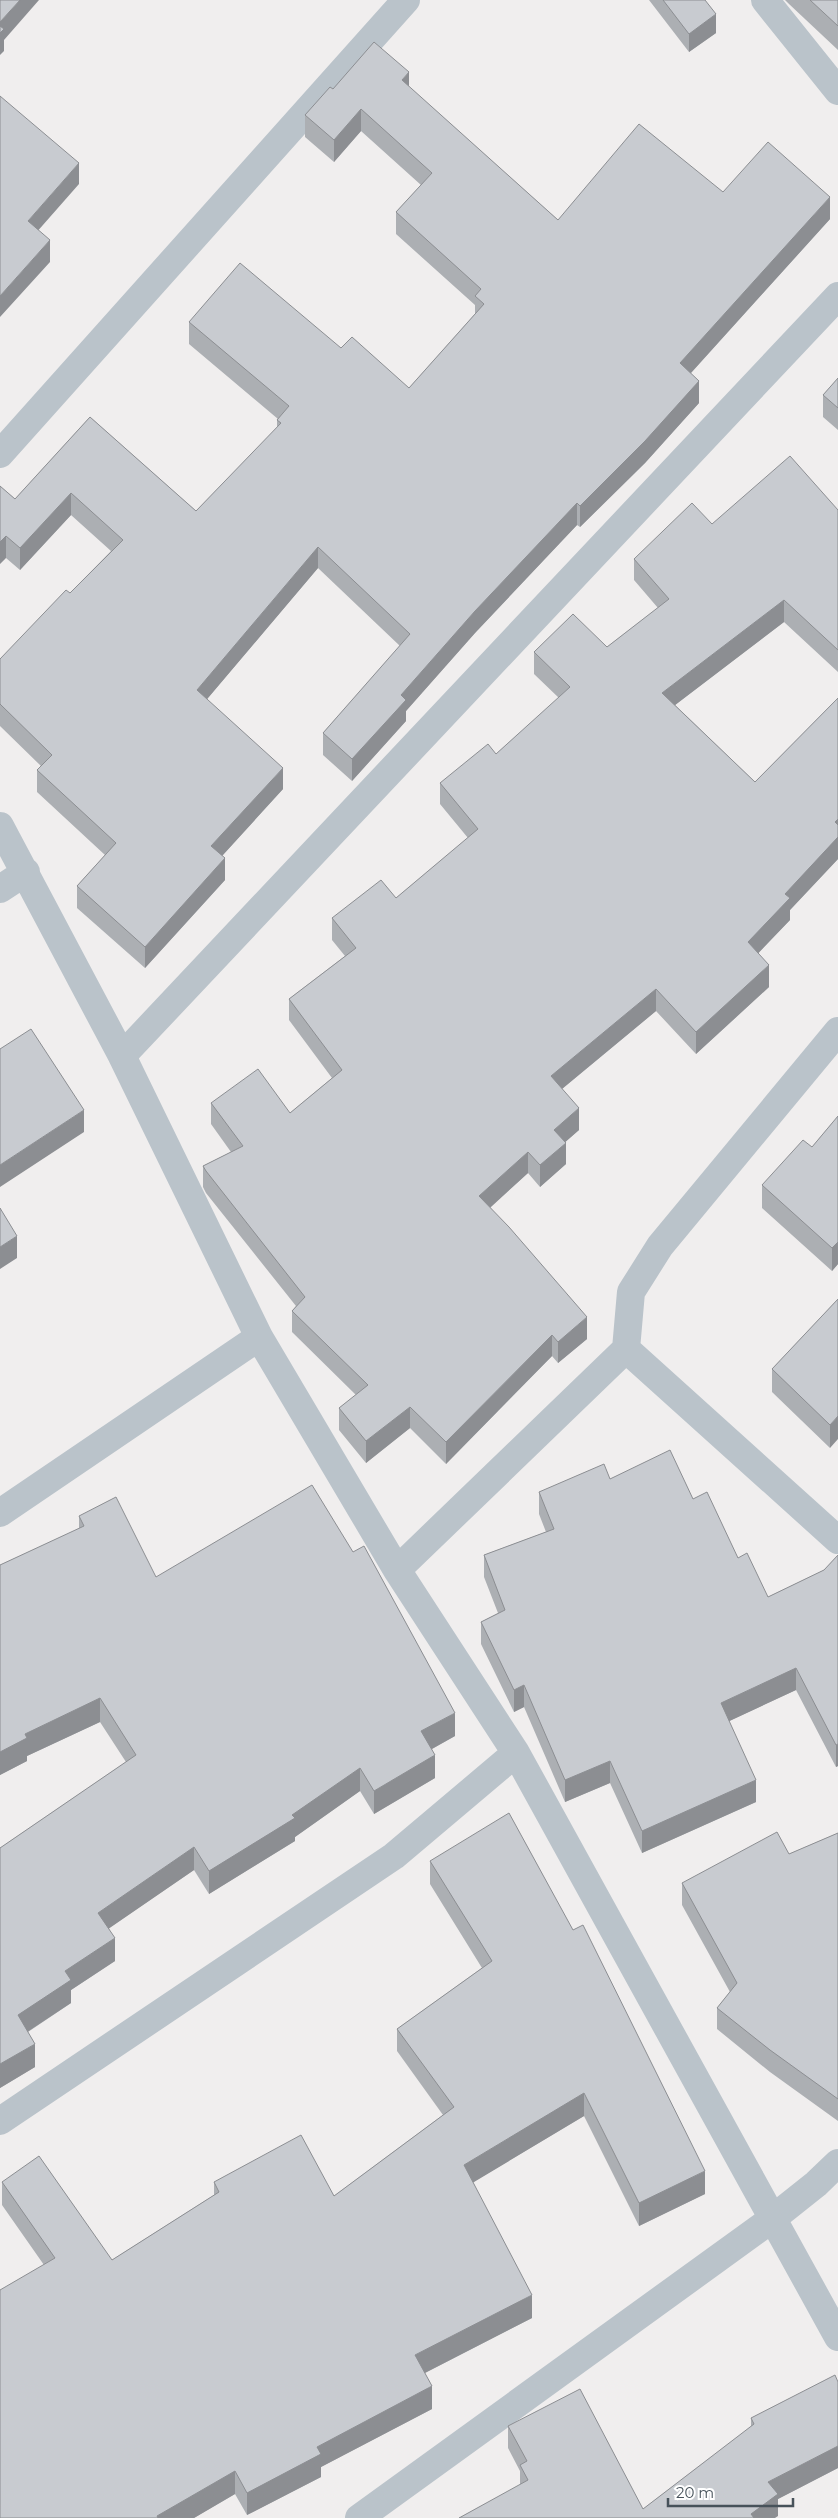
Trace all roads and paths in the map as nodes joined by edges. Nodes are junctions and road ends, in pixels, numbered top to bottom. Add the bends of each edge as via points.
1 (406, 0) edge
2 (765, 0) edge
3 (838, 91) edge
4 (838, 296) edge
5 (0, 454) edge
6 (0, 826) edge
7 (26, 872) junction
8 (0, 889) edge
9 (838, 1031) edge
10 (122, 1056) junction
11 (259, 1337) junction
12 (626, 1350) junction
13 (0, 1513) edge
14 (838, 1540) edge
15 (397, 1570) junction
16 (516, 1753) junction
17 (0, 2121) edge
18 (838, 2163) edge
19 (772, 2219) junction
20 (838, 2337) edge
21 (359, 2518) edge

1 - 5 street
2 - 3 street
4 - 10 street
6 - 7 street
7 - 8 street
7 - 10 street
9 - 12 street via 660,1246 631,1292
10 - 11 street
11 - 13 street
11 - 15 street
12 - 14 street
12 - 15 street
15 - 16 street
16 - 17 street via 394,1856
16 - 19 street
18 - 19 street
19 - 20 street
19 - 21 street

